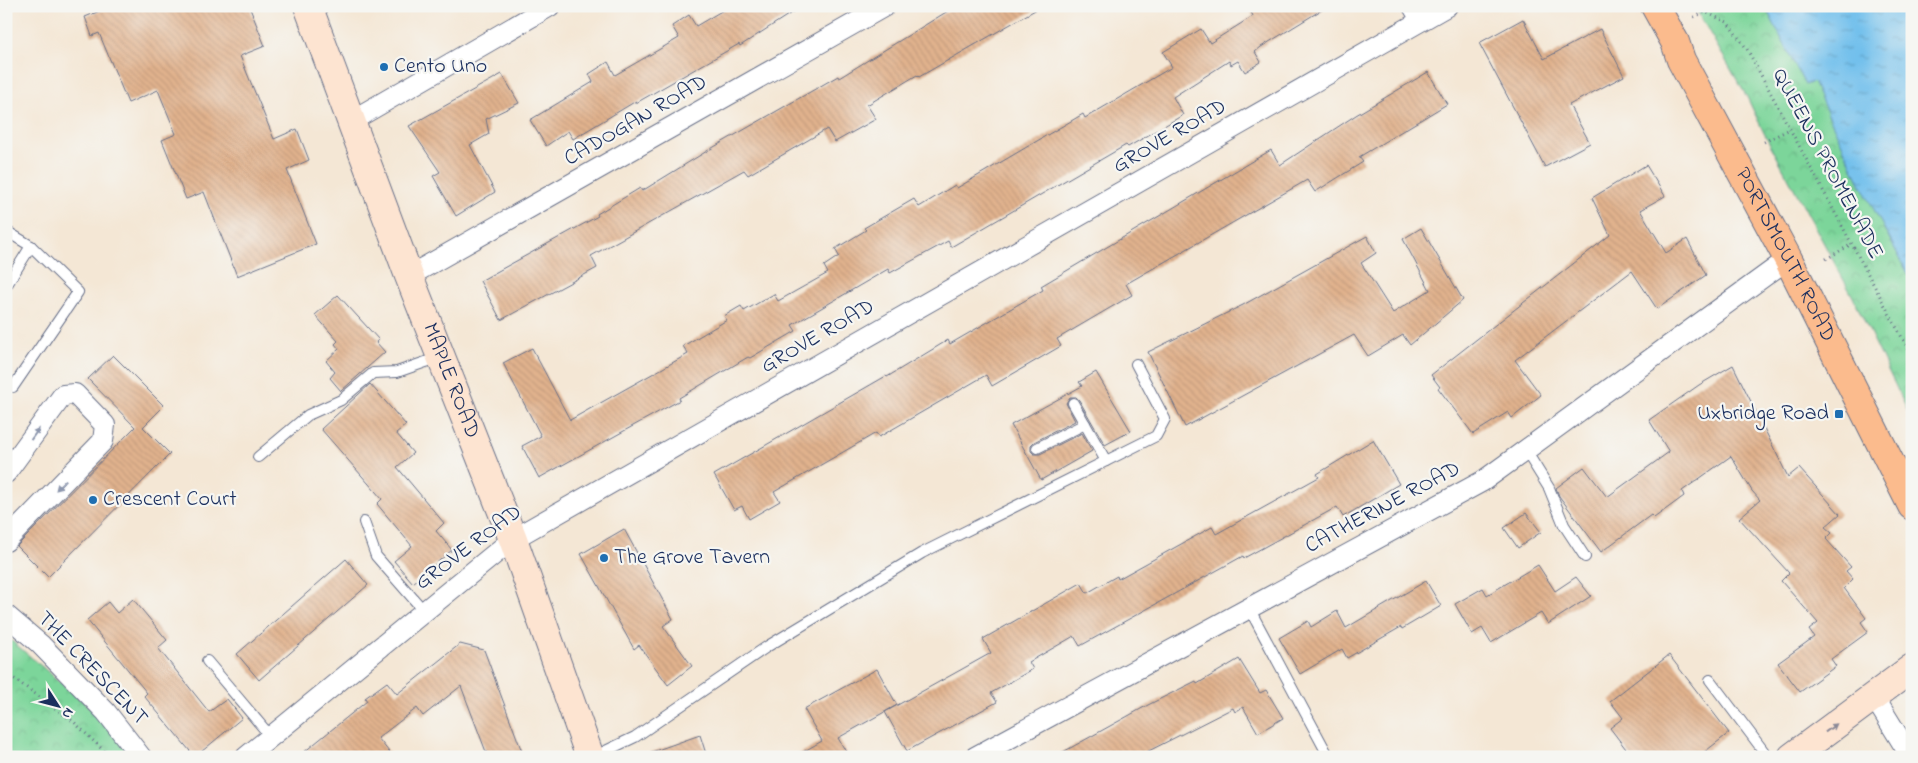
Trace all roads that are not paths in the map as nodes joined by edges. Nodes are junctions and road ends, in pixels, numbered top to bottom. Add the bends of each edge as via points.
1 (308, 6) edge
2 (550, 6) edge
3 (885, 6) edge
4 (1447, 6) edge
5 (1656, 6) edge
6 (1412, 14) edge
7 (351, 121) junction
8 (6, 231) edge
9 (31, 246) junction
10 (1788, 260) junction
11 (409, 276) junction
12 (6, 286) edge
13 (441, 357) junction
14 (1136, 364) dead end
15 (6, 383) edge
16 (1073, 403) dead end
17 (1085, 424) junction
18 (1037, 448) dead end
19 (1526, 451) junction
20 (258, 458) dead end
21 (1106, 461) junction
22 (6, 473) edge
23 (1912, 506) edge
24 (364, 522) dead end
25 (513, 539) junction
26 (6, 540) edge
27 (1585, 557) dead end
28 (1249, 608) junction
29 (424, 611) junction
30 (6, 615) edge
31 (207, 661) dead end
32 (1912, 668) edge
33 (1710, 680) dead end
34 (1874, 697) junction
35 (271, 737) junction
36 (251, 755) edge
37 (141, 757) edge
38 (592, 757) edge
39 (975, 757) edge
40 (1329, 757) edge
41 (1768, 757) edge
42 (1792, 757) edge
43 (1911, 757) edge

1 - 7 street, MAPLE ROAD
2 - 7 street
3 - 11 street, CADOGAN ROAD
4 - 6 street, GROVE ROAD
5 - 10 main road, PORTSMOUTH ROAD
6 - 25 street, GROVE ROAD
7 - 11 street, MAPLE ROAD
8 - 9 lane
9 - 12 lane
9 - 15 lane via 78,292 13,388
10 - 19 street, CATHERINE ROAD
10 - 23 main road, PORTSMOUTH ROAD
11 - 13 street, MAPLE ROAD
13 - 20 lane via 397,372 374,373 341,400 308,415
13 - 25 street, MAPLE ROAD
14 - 21 lane via 1165,419 1156,436
16 - 17 lane
17 - 18 lane
17 - 21 lane
19 - 27 lane via 1549,488 1564,525
19 - 28 street, CATHERINE ROAD via 1483,482
21 - 38 lane via 922,553 768,646 635,737
22 -> 26 street via 63,395 75,394 105,425 103,441
24 - 29 lane via 376,556
25 - 29 street, GROVE ROAD
25 - 38 street, MAPLE ROAD
28 - 39 street, CATHERINE ROAD
28 - 40 lane
29 - 35 street, GROVE ROAD
30 - 37 street, THE CRESCENT via 40,644 106,712
31 - 35 lane
32 - 34 street
33 - 41 lane
42 -> 34 street
34 - 43 street
35 - 36 street, GROVE ROAD

